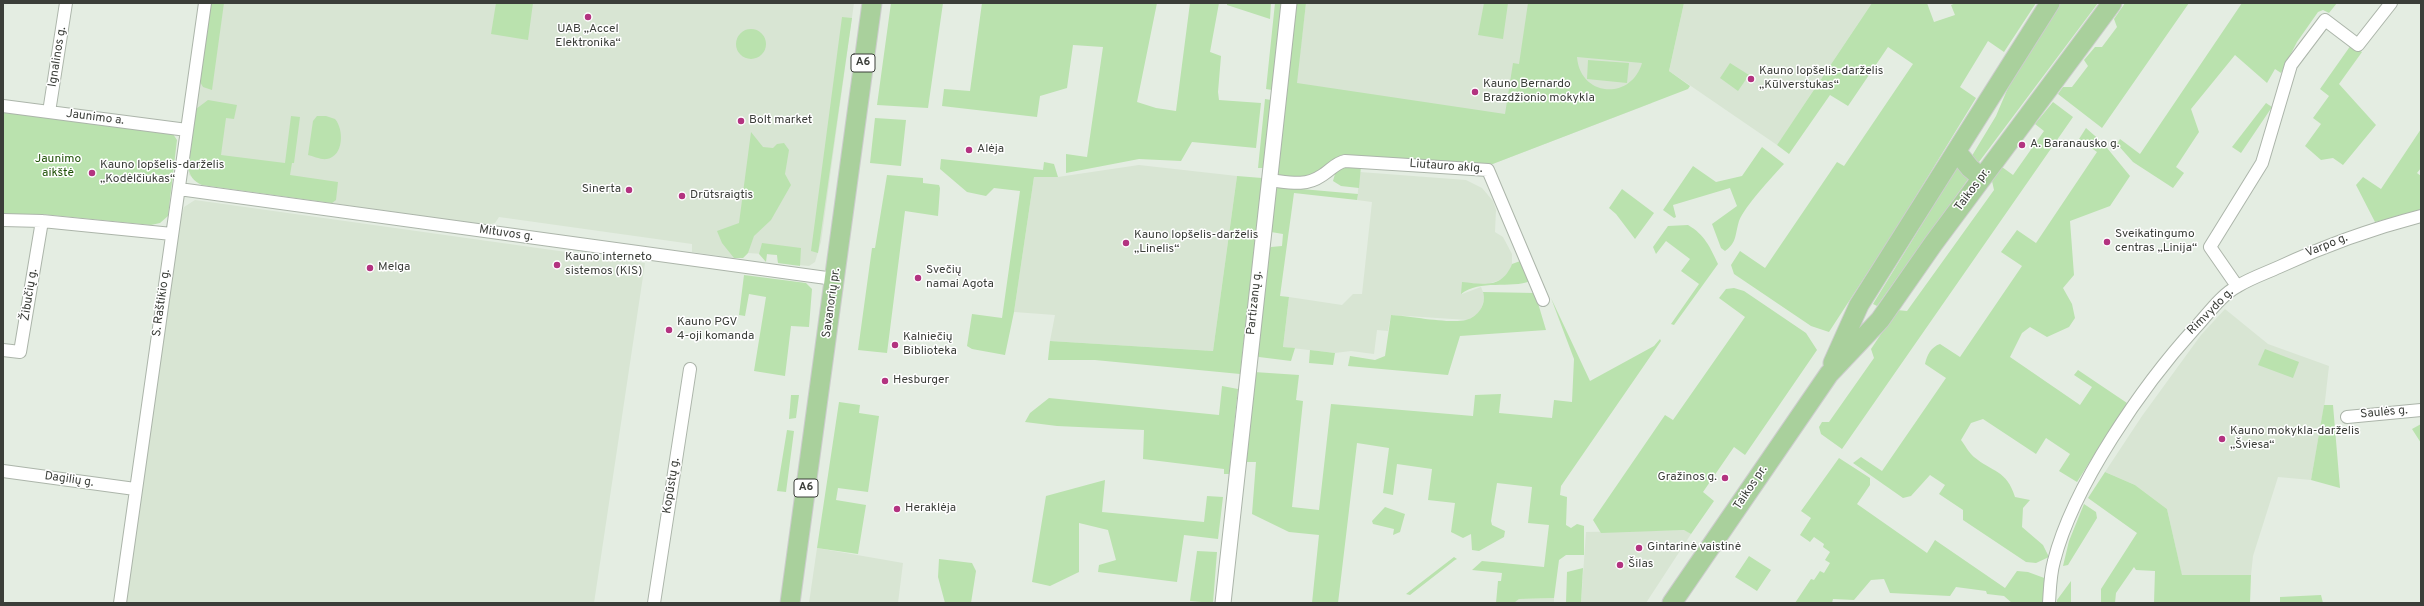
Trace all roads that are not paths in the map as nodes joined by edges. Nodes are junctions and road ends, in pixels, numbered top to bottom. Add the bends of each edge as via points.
1 (66, 3) edge
2 (205, 3) edge
3 (872, 3) edge
4 (1289, 3) edge
5 (2050, 3) edge
6 (2112, 3) edge
7 (2391, 3) edge
8 (3, 106) edge
9 (49, 112) junction
10 (187, 130) junction
11 (1957, 152) junction
12 (1982, 178) junction
13 (1269, 180) junction
14 (179, 189) junction
15 (2421, 216) edge
16 (3, 220) edge
17 (42, 221) junction
18 (172, 234) junction
19 (834, 279) junction
20 (2237, 286) junction
21 (1543, 300) dead end
22 (3, 350) edge
23 (690, 369) dead end
24 (1829, 374) junction
25 (2421, 410) edge
26 (2347, 417) dead end
27 (3, 471) edge
28 (135, 489) junction
29 (120, 603) edge
30 (654, 603) edge
31 (790, 603) edge
32 (1223, 603) edge
33 (1672, 603) edge
34 (2049, 603) edge

1 - 9 street, Ignalinos g.
2 - 10 street, S. Raštikio g.
3 - 19 main road, Savanorių pr. / A6
4 - 13 street, Partizanų g.
5 - 11 main road, Taikos pr.
6 - 12 main road, Taikos pr.
7 - 20 street, Rimvydo g. via 2358,45 2325,20 2291,65 2262,163 2210,247
8 - 9 street, Jaunimo a.
9 - 10 street, Jaunimo a.
10 - 14 street, S. Raštikio g.
11 - 12 main road
11 - 24 main road, Taikos pr. via 1859,305
12 - 24 main road, Taikos pr. via 1880,320
13 - 21 street, Liutauro aklg. via 1304,184 1345,161 1488,170
13 - 32 street, Partizanų g.
14 - 18 street, S. Raštikio g.
14 - 19 street, Mituvos g.
15 - 20 street, Varpo g. via 2326,245
16 - 17 street
17 - 18 street
17 - 22 street, Žibučių g. via 20,352
18 - 28 street, S. Raštikio g.
19 - 31 main road, Savanorių pr. / A6
20 - 34 street, Rimvydo g. via 2183,341 2148,385 2084,486 2054,560
23 - 30 street, Kopūstų g.
24 - 33 main road, Taikos pr.
25 - 26 street, Saulės g.
27 - 28 street, Dagilių g.
28 - 29 street, S. Raštikio g.

